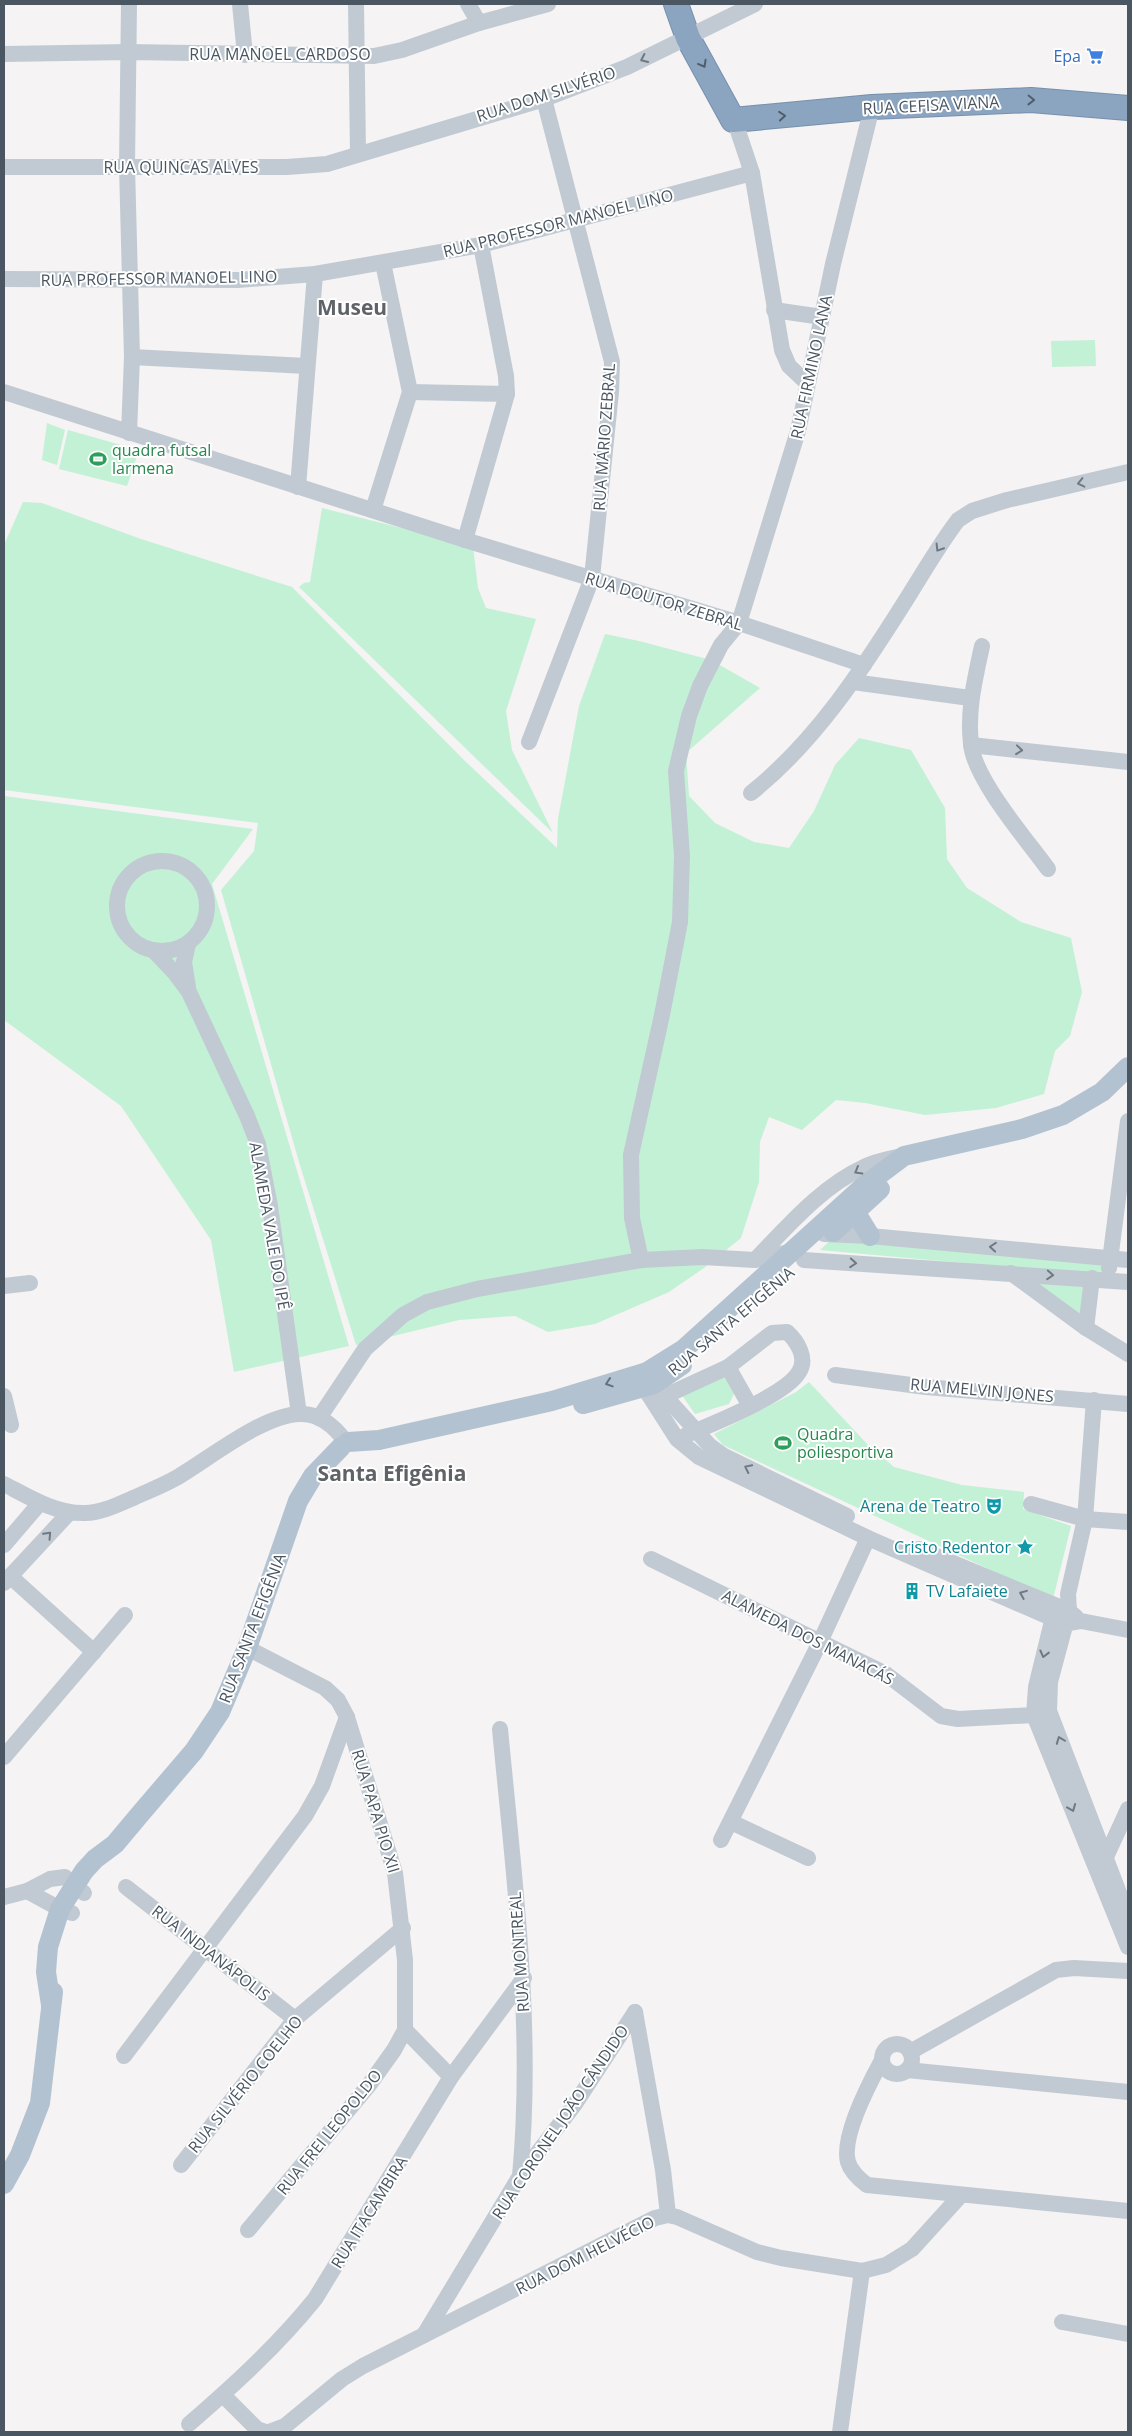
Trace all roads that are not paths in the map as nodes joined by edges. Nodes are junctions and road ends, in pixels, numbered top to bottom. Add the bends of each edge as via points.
1 (129, 4) edge
2 (240, 4) edge
3 (356, 4) edge
4 (468, 4) edge
5 (548, 4) edge
6 (676, 4) edge
7 (755, 4) edge
8 (479, 23) junction
9 (688, 38) junction
10 (129, 52) junction
11 (4, 54) edge
12 (245, 55) junction
13 (356, 57) junction
14 (544, 99) junction
15 (872, 107) junction
16 (1128, 108) edge
17 (738, 119) junction
18 (358, 154) junction
19 (127, 166) junction
20 (4, 167) edge
21 (752, 173) junction
22 (576, 221) junction
23 (481, 245) junction
24 (383, 263) junction
25 (315, 274) junction
26 (4, 279) edge
27 (130, 279) junction
28 (774, 310) junction
29 (822, 317) junction
30 (132, 357) junction
31 (306, 366) junction
32 (807, 383) junction
33 (4, 392) edge
34 (410, 392) junction
35 (507, 394) junction
36 (129, 433) junction
37 (1128, 472) edge
38 (298, 487) junction
39 (373, 510) junction
40 (465, 540) junction
41 (592, 578) junction
42 (739, 623) junction
43 (982, 646) dead end
44 (864, 665) junction
45 (853, 682) junction
46 (970, 698) junction
47 (529, 742) dead end
48 (971, 745) junction
49 (1128, 762) edge
50 (751, 792) dead end
51 (1048, 870) dead end
52 (188, 944) junction
53 (154, 951) junction
54 (188, 992) junction
55 (1128, 1067) edge
56 (1128, 1121) edge
57 (1127, 1139) edge
58 (926, 1151) junction
59 (904, 1156) junction
60 (856, 1213) junction
61 (822, 1234) junction
62 (870, 1236) junction
63 (798, 1255) junction
64 (1110, 1258) junction
65 (641, 1260) junction
66 (755, 1260) junction
67 (1128, 1260) edge
68 (1010, 1273) junction
69 (1100, 1279) junction
70 (1128, 1282) edge
71 (30, 1284) dead end
72 (4, 1286) edge
73 (1086, 1328) junction
74 (1128, 1354) edge
75 (728, 1366) junction
76 (835, 1375) dead end
77 (649, 1383) junction
78 (4, 1396) edge
79 (1094, 1400) junction
80 (1128, 1404) edge
81 (750, 1406) junction
82 (298, 1414) junction
83 (320, 1418) junction
84 (11, 1425) dead end
85 (695, 1431) junction
86 (677, 1439) junction
87 (346, 1446) junction
88 (4, 1484) edge
89 (40, 1503) junction
90 (1031, 1504) dead end
91 (68, 1513) junction
92 (1085, 1519) junction
93 (1128, 1522) edge
94 (868, 1538) junction
95 (5, 1543) edge
96 (26, 1558) junction
97 (651, 1559) dead end
98 (7, 1580) edge
99 (125, 1615) dead end
100 (1065, 1616) junction
101 (1128, 1630) edge
102 (820, 1642) junction
103 (247, 1648) junction
104 (94, 1652) junction
105 (1042, 1713) junction
106 (347, 1717) junction
107 (500, 1729) dead end
108 (4, 1757) edge
109 (1128, 1809) edge
110 (731, 1822) junction
111 (721, 1840) dead end
112 (115, 1844) junction
113 (1106, 1857) junction
114 (808, 1858) dead end
115 (75, 1885) junction
116 (126, 1887) dead end
117 (27, 1891) junction
118 (4, 1897) edge
119 (61, 1908) junction
120 (1128, 1916) edge
121 (403, 1928) junction
122 (1128, 1946) edge
123 (206, 1949) junction
124 (1128, 1971) edge
125 (524, 1978) junction
126 (50, 2005) junction
127 (295, 2019) junction
128 (405, 2030) junction
129 (124, 2056) dead end
130 (908, 2059) junction
131 (882, 2060) junction
132 (451, 2078) junction
133 (1128, 2092) edge
134 (860, 2102) junction
135 (525, 2120) junction
136 (547, 2140) junction
137 (181, 2165) dead end
138 (520, 2176) junction
139 (4, 2184) edge
140 (961, 2195) junction
141 (1128, 2211) edge
142 (668, 2215) junction
143 (248, 2230) dead end
144 (862, 2271) junction
145 (1062, 2322) dead end
146 (1128, 2334) edge
147 (424, 2335) junction
148 (223, 2395) junction
149 (189, 2424) dead end
150 (268, 2432) edge
151 (840, 2432) edge

1 - 10 street
2 - 12 street
3 - 13 street
4 - 8 street
5 - 8 street, RUA MANOEL CARDOSO
6 - 9 highway
7 - 9 street, RUA DOM SILVÉRIO
8 - 13 street, RUA MANOEL CARDOSO via 402,50
9 -> 14 street, RUA DOM SILVÉRIO via 627,67
9 -> 17 highway
10 - 11 street, RUA MANOEL CARDOSO
10 - 12 street, RUA MANOEL CARDOSO
10 - 19 street
12 - 13 street, RUA MANOEL CARDOSO
13 - 18 street
14 - 18 street, RUA DOM SILVÉRIO
14 - 22 street, RUA MÁRIO ZEBRAL
15 -> 16 highway, RUA CEFISA VIANA via 1031,100
17 -> 15 highway, RUA CEFISA VIANA
15 - 29 street, RUA FIRMINO LANA
17 - 21 street via 738,130
18 - 19 street, RUA QUINCAS ALVES via 327,164 287,167
19 - 20 street, RUA QUINCAS ALVES
19 - 27 street
21 - 22 street, RUA PROFESSOR MANOEL LINO
21 - 28 street
22 - 23 street, RUA PROFESSOR MANOEL LINO
22 - 41 street, RUA MÁRIO ZEBRAL via 612,362
23 - 24 street, RUA PROFESSOR MANOEL LINO
23 - 35 street
24 - 25 street, RUA PROFESSOR MANOEL LINO
24 - 34 street
25 - 27 street, RUA PROFESSOR MANOEL LINO via 238,280
25 - 31 street
26 - 27 street, RUA PROFESSOR MANOEL LINO
27 - 30 street
28 - 29 street
28 - 32 street via 782,350 789,366
29 - 32 street, RUA FIRMINO LANA
30 - 31 street
30 - 36 street
31 - 38 street
32 - 42 street, RUA FIRMINO LANA via 798,432
33 - 36 street, RUA DOUTOR ZEBRAL
34 - 35 street
34 - 39 street
35 - 40 street
36 - 38 street, RUA DOUTOR ZEBRAL
37 -> 44 street via 1007,500 972,511 958,520
38 - 39 street, RUA DOUTOR ZEBRAL
39 - 40 street, RUA DOUTOR ZEBRAL
40 - 41 street, RUA DOUTOR ZEBRAL
41 - 42 street, RUA DOUTOR ZEBRAL
41 - 47 street, RUA MÁRIO ZEBRAL
42 - 44 street, RUA DOUTOR ZEBRAL
42 - 65 street via 721,645 700,686 676,771 682,856 680,922 631,1155 632,1218
43 - 46 street
44 - 45 street
45 - 46 street
45 - 50 street via 798,750
46 - 48 street
48 -> 49 street
48 - 51 street via 991,790
52 - 53 street via 172,951
52 - 53 street via 200,931 207,914 207,896 199,880 186,867 170,861 152,861 135,868 123,881 116,907 124,932 137,945
52 - 54 street, ALAMEDA VALE DO IPÊ via 184,962
53 - 54 street, ALAMEDA VALE DO IPÊ
54 - 82 street, ALAMEDA VALE DO IPÊ via 258,1144 270,1206
55 - 58 main road, RUA SANTA EFIGÊNIA via 1102,1092 1064,1115 1022,1129
56 - 57 street
57 - 64 street
58 - 59 main road, RUA SANTA EFIGÊNIA
58 - 60 main road, RUA SANTA EFIGÊNIA
59 - 61 main road, RUA SANTA EFIGÊNIA via 864,1186
59 -> 66 street via 862,1167 831,1188
60 - 61 main road, RUA SANTA EFIGÊNIA
60 - 62 main road
61 - 62 street
61 - 63 main road, RUA SANTA EFIGÊNIA
64 -> 62 street
63 - 66 street
63 -> 68 street
63 - 77 main road, RUA SANTA EFIGÊNIA via 685,1363
64 - 67 street
64 - 69 street
65 - 66 street via 703,1257
65 - 83 street via 477,1289 427,1302 403,1315 365,1349
68 -> 69 street
68 - 73 street
69 - 70 street
69 - 73 street
71 - 72 street
73 - 74 street
75 - 77 street
75 - 81 street
75 - 81 street via 772,1333 786,1332 797,1341 801,1370 797,1376
76 - 79 street, RUA MELVIN JONES
77 - 85 street
77 - 86 street
77 - 87 main road, RUA SANTA EFIGÊNIA via 560,1410
78 - 84 street
79 - 80 street, RUA MELVIN JONES
79 - 92 street
81 - 85 street
82 - 83 street
82 - 91 street via 247,1433 175,1478 113,1507 87,1514
83 - 87 street via 333,1426
85 - 86 street
100 -> 85 street via 865,1525 724,1456
86 - 94 street via 705,1460
87 - 103 main road, RUA SANTA EFIGÊNIA via 290,1527
88 - 89 street
89 - 91 street
89 - 95 street
90 - 92 street
96 -> 91 street
92 - 93 street
92 - 100 street
94 - 100 street
94 - 102 street
95 - 96 street
96 - 98 street
97 - 102 street, ALAMEDA DOS MANACÁS
98 - 104 street
99 - 104 street
100 - 101 street
100 - 105 street
102 - 105 street, ALAMEDA DOS MANACÁS via 886,1674 941,1716 958,1719
102 - 110 street
103 - 106 street, RUA PAPA PIO XII via 325,1688 338,1700
103 - 112 main road, RUA SANTA EFIGÊNIA via 208,1732
104 - 108 street
113 -> 105 street
105 -> 122 street
106 - 121 street, RUA PAPA PIO XII via 396,1873
106 - 123 street via 322,1786 306,1816
107 - 125 street, RUA MONTREAL
109 - 113 street
110 - 111 street
110 - 114 street
112 - 115 main road, RUA SANTA EFIGÊNIA via 94,1860
112 - 115 main road, RUA SANTA EFIGÊNIA via 107,1860
113 - 120 street
115 - 117 street via 50,1879
115 - 119 main road, RUA SANTA EFIGÊNIA
116 - 123 street, RUA INDIANÁPOLIS
117 - 118 street
117 - 119 street
119 - 126 main road, RUA SANTA EFIGÊNIA via 63,1940
119 - 126 main road, RUA SANTA EFIGÊNIA via 50,1936 46,1972
121 - 127 street, RUA SILVÉRIO COELHO
121 - 128 street, RUA PAPA PIO XII
123 - 127 street, RUA INDIANÁPOLIS
123 - 129 street
124 - 130 street via 1056,1970
125 - 132 street, RUA ITACAMBIRA
125 - 135 street, RUA MONTREAL
126 - 139 main road, RUA SANTA EFIGÊNIA via 44,2088 20,2155
127 - 137 street, RUA SILVÉRIO COELHO
128 - 132 street
128 - 143 street, RUA FREI LEOPOLDO via 369,2085
130 - 131 street via 885,2068
130 - 131 street via 900,2044 891,2045 884,2051
130 - 133 street via 925,2072
130 - 134 street
131 - 134 street
132 - 148 street, RUA ITACAMBIRA via 315,2299 289,2332
134 - 140 street via 846,2152 856,2177 867,2185 881,2188
135 - 136 street
135 - 138 street, RUA MONTREAL
136 - 138 street, RUA CORONEL JOÃO CÂNDIDO
136 - 142 street, RUA CORONEL JOÃO CÂNDIDO via 575,2104 635,2012
138 - 147 street, RUA CORONEL JOÃO CÂNDIDO
140 - 141 street
140 - 144 street, RUA DOM HELVÉCIO via 912,2249 886,2265
142 - 144 street, RUA DOM HELVÉCIO via 757,2252
142 - 147 street, RUA DOM HELVÉCIO via 636,2226 586,2255
144 - 151 street
145 - 146 street
147 - 150 street, RUA DOM HELVÉCIO via 342,2379 285,2426
148 - 149 street, RUA ITACAMBIRA
148 - 150 street, RUA DOM HELVÉCIO via 257,2429

